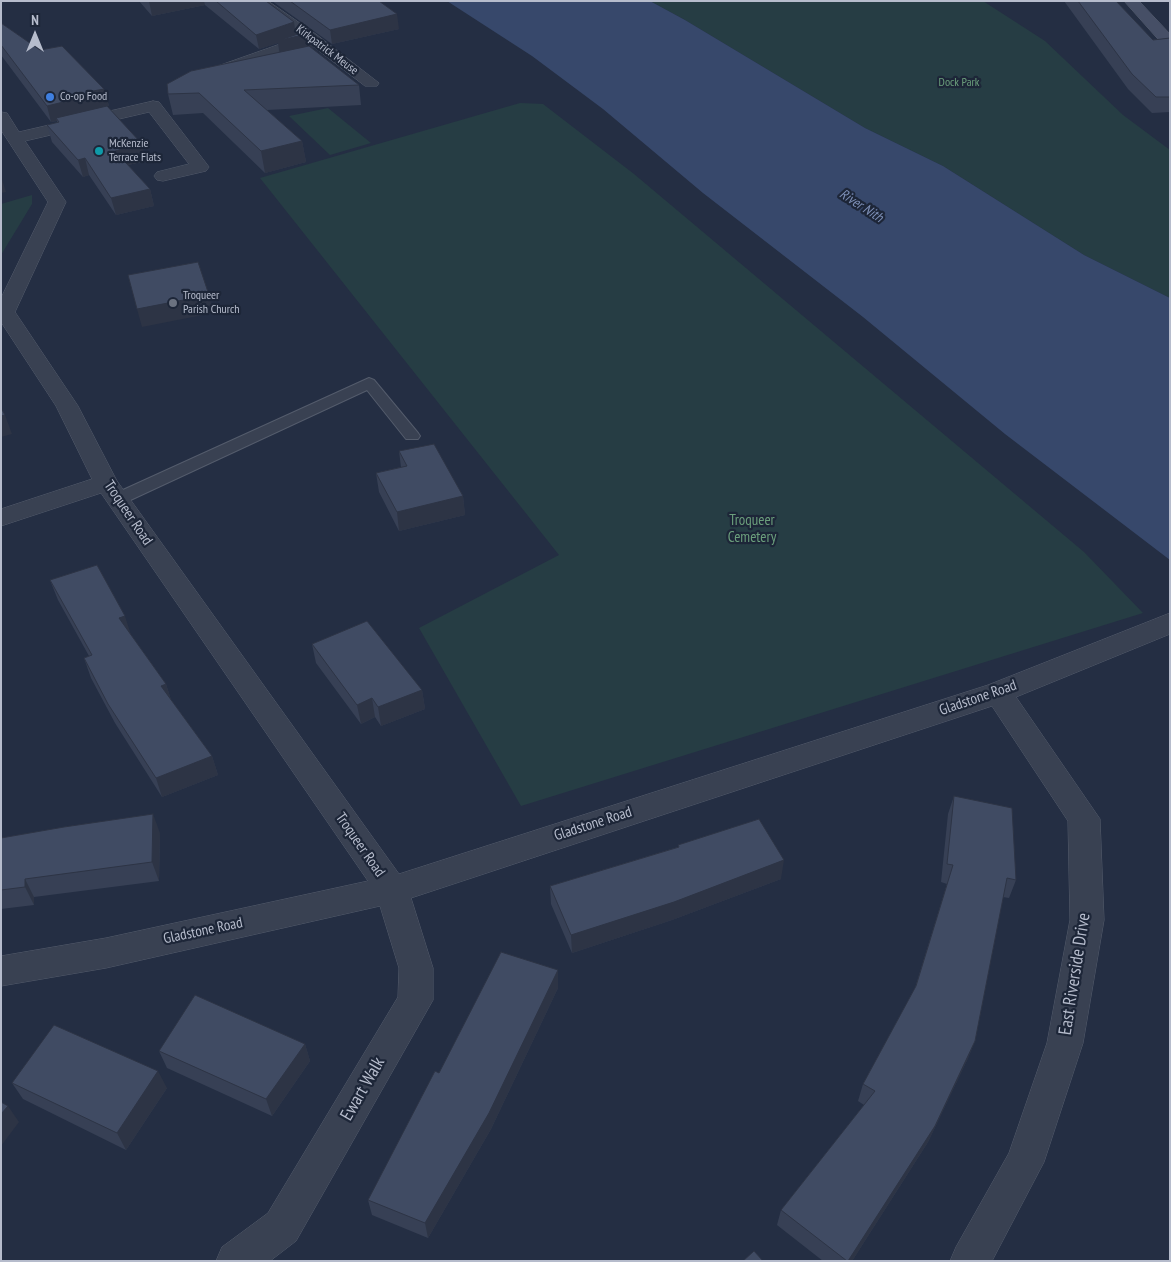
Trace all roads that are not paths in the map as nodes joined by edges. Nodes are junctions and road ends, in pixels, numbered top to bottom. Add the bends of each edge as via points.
1 (258, 1) edge
2 (1131, 1) edge
3 (312, 38) junction
4 (1170, 44) edge
5 (210, 75) edge
6 (371, 83) dead end
7 (170, 97) edge
8 (153, 106) junction
9 (1, 117) edge
10 (15, 138) junction
11 (162, 176) dead end
12 (3, 313) edge
13 (412, 436) dead end
14 (112, 491) junction
15 (1, 518) edge
16 (1170, 623) edge
17 (998, 693) junction
18 (392, 890) junction
19 (1, 971) edge
20 (236, 1261) edge
21 (970, 1261) edge

1 - 3 street, Kirkpatrick Meuse
2 - 4 main road
3 - 5 street
3 - 6 street, Kirkpatrick Meuse
7 - 8 street
8 - 10 street
8 - 11 street via 200,167
9 - 10 street, Troqueer Road
10 - 12 street, Troqueer Road via 57,202
12 - 14 street, Troqueer Road via 67,406
13 - 14 lane via 369,383
14 - 15 street
14 - 18 street, Troqueer Road
16 - 17 street, Gladstone Road
17 - 18 street, Gladstone Road
17 - 21 street, East Riverside Drive via 1084,820 1087,920 1064,1043 1025,1162
18 - 19 street, Gladstone Road via 106,953
18 - 20 street, Ewart Walk via 416,968 415,1000 282,1227

